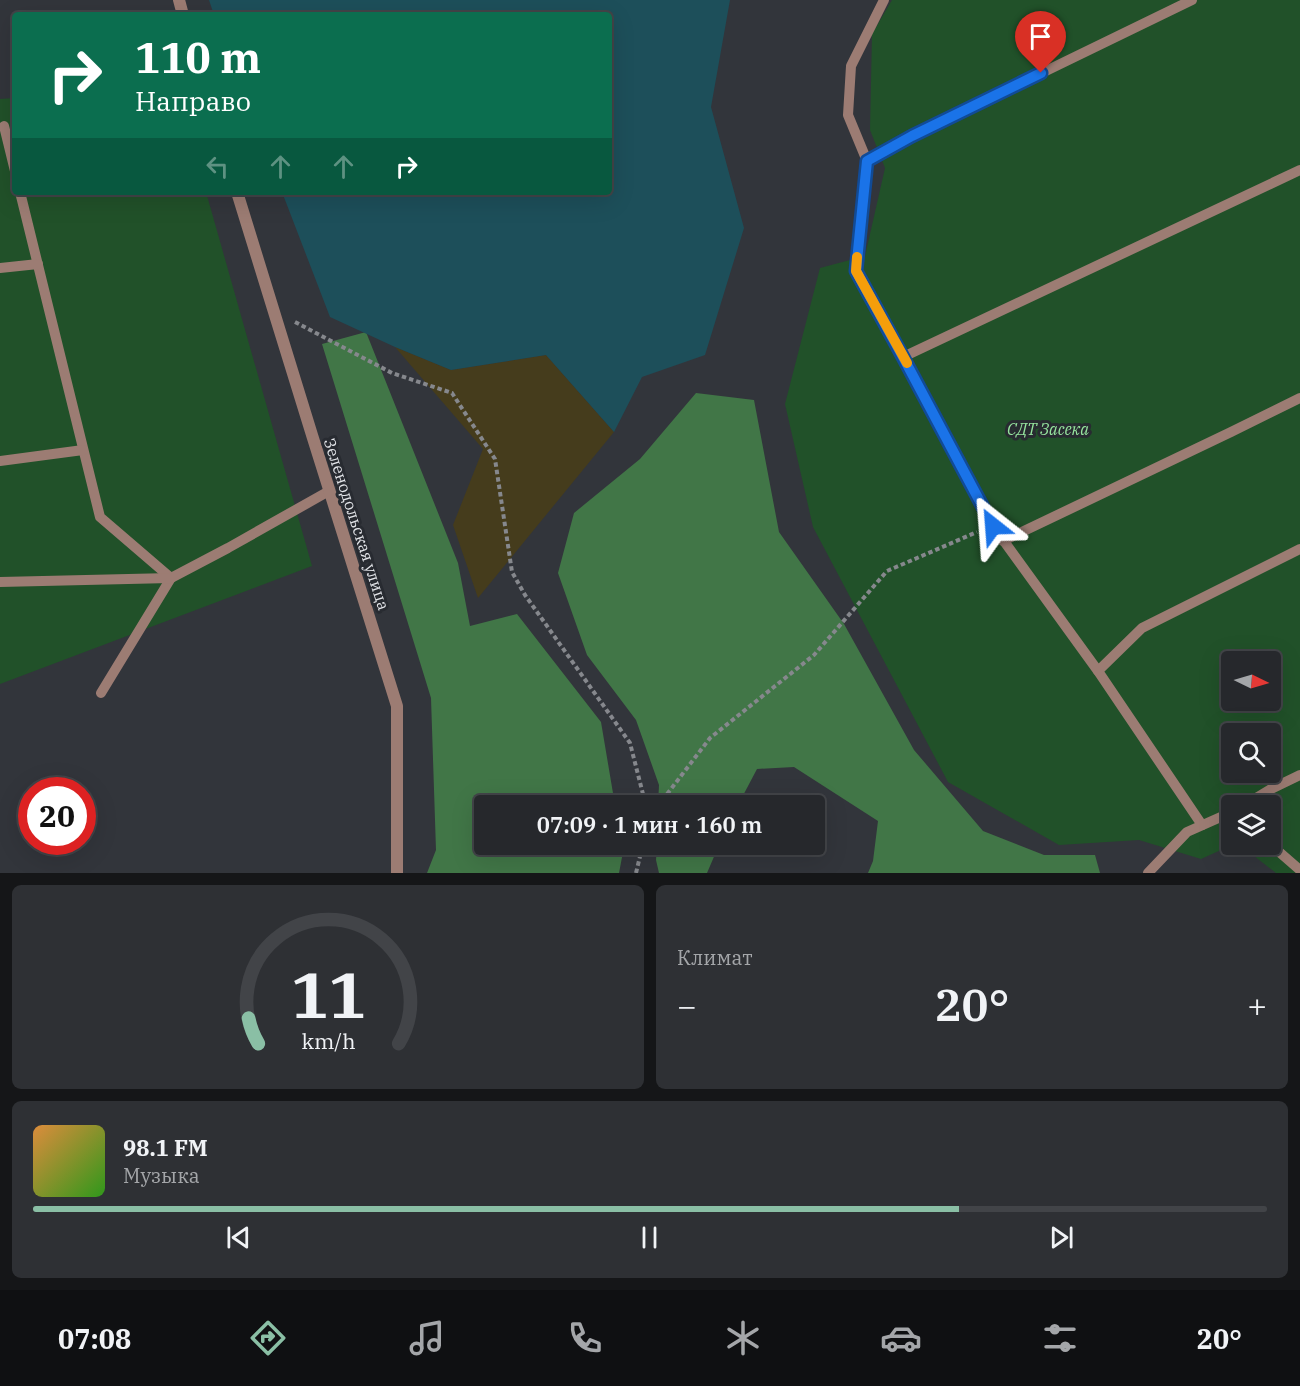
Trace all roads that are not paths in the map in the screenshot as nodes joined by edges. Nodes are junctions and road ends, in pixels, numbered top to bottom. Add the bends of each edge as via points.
1 (1192, 0) edge
2 (884, 1) edge
3 (4, 126) dead end
4 (12, 159) edge
5 (867, 161) junction
6 (1300, 170) edge
7 (21, 195) edge
8 (238, 195) edge
9 (38, 264) junction
10 (0, 268) edge
11 (903, 357) junction
12 (1300, 398) edge
13 (83, 450) junction
14 (0, 461) edge
15 (329, 490) junction
16 (1004, 541) junction
17 (1300, 549) edge
18 (171, 578) junction
19 (0, 582) edge
20 (1098, 671) junction
21 (101, 693) dead end
22 (1300, 775) edge
23 (1261, 795) edge
24 (1221, 817) edge
25 (1202, 825) junction
26 (1281, 854) edge
27 (1300, 870) edge
28 (397, 873) edge
29 (1148, 873) edge

1 - 5 lane
2 - 5 lane via 851,66 848,115
3 - 4 lane
5 - 11 lane via 856,271
6 - 11 lane
7 - 9 lane
8 - 15 street, Зеленодольская улица
9 - 10 lane
9 - 13 lane
11 - 16 lane
12 - 16 lane
13 - 14 lane
13 - 18 lane via 100,517
15 - 18 lane
15 - 28 street, Зеленодольская улица via 397,706
16 - 20 lane
17 - 20 lane via 1142,628
18 - 19 lane
18 - 21 lane
20 - 25 lane
22 - 23 lane
24 - 25 lane
25 - 29 lane via 1187,832
26 - 27 lane

